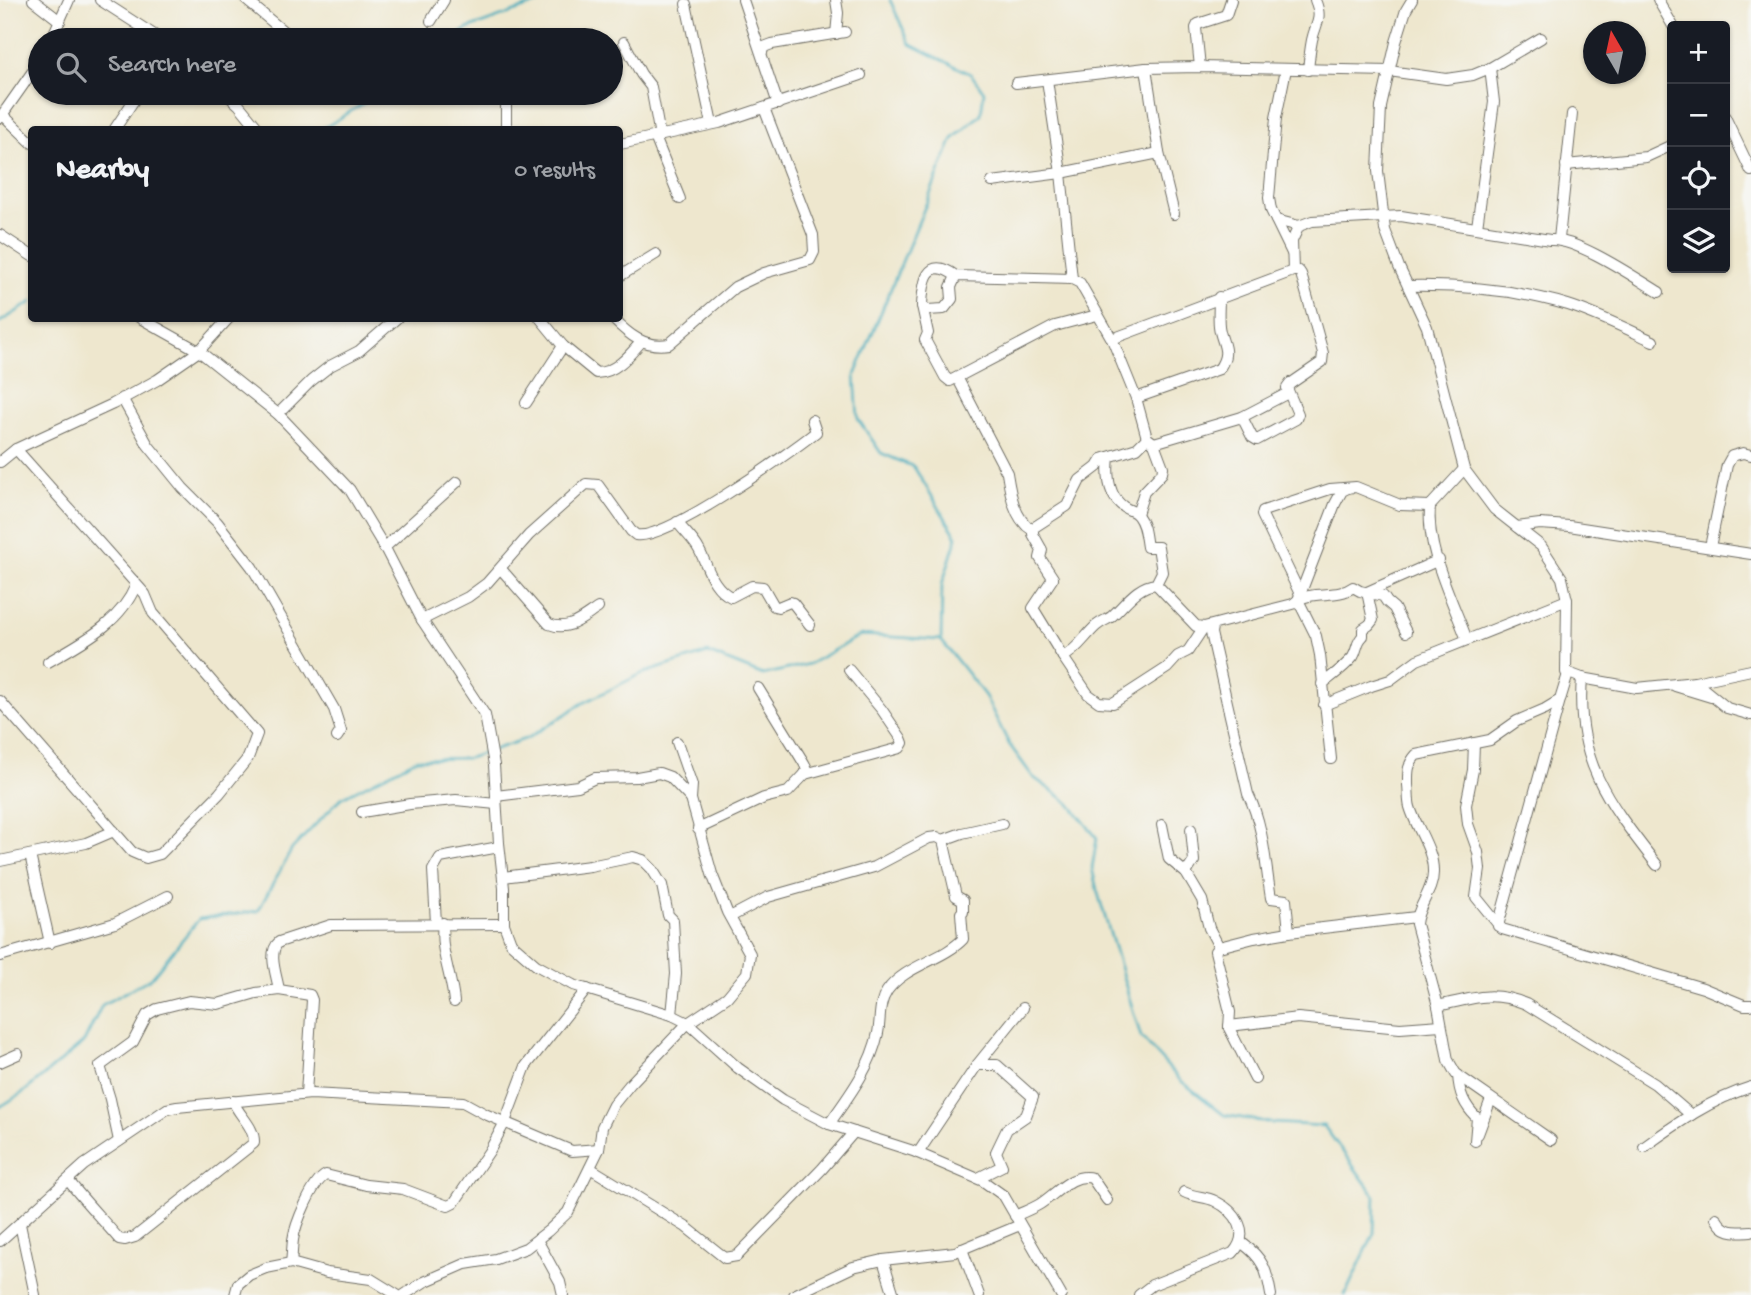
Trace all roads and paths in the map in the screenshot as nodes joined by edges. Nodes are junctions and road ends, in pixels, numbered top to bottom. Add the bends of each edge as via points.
1 (33, 0) edge
2 (69, 0) edge
3 (100, 0) edge
4 (246, 0) edge
5 (444, 0) edge
6 (744, 0) edge
7 (836, 0) edge
8 (1231, 0) edge
9 (1315, 0) edge
10 (1412, 0) edge
11 (1658, 0) edge
12 (686, 4) dead end
13 (60, 21) junction
14 (431, 21) dead end
15 (1670, 21) edge
16 (57, 28) edge
17 (143, 28) edge
18 (280, 28) edge
19 (1541, 38) dead end
20 (624, 42) dead end
21 (762, 52) junction
22 (1200, 67) junction
23 (1146, 68) junction
24 (1490, 68) junction
25 (1286, 69) junction
26 (1308, 69) junction
27 (1389, 71) junction
28 (862, 75) dead end
29 (28, 78) edge
30 (1047, 80) junction
31 (1016, 83) dead end
32 (0, 97) edge
33 (778, 104) junction
34 (131, 105) edge
35 (239, 105) edge
36 (506, 105) edge
37 (764, 108) junction
38 (4, 113) edge
39 (1572, 114) dead end
40 (712, 124) junction
41 (117, 126) edge
42 (256, 126) edge
43 (504, 126) edge
44 (1730, 130) edge
45 (657, 136) junction
46 (28, 139) edge
47 (623, 143) edge
48 (1668, 147) edge
49 (1159, 153) junction
50 (1566, 164) junction
51 (1751, 170) edge
52 (1061, 173) junction
53 (992, 182) dead end
54 (680, 199) dead end
55 (1174, 214) dead end
56 (1382, 217) junction
57 (1276, 220) junction
58 (1299, 226) junction
59 (1477, 227) junction
60 (0, 235) edge
61 (1559, 239) junction
62 (28, 253) edge
63 (1292, 253) junction
64 (656, 254) dead end
65 (1293, 271) junction
66 (623, 274) edge
67 (956, 276) junction
68 (1072, 279) junction
69 (1408, 286) junction
70 (1659, 292) dead end
71 (1219, 297) junction
72 (922, 306) junction
73 (1097, 315) junction
74 (147, 322) edge
75 (225, 322) edge
76 (392, 322) edge
77 (543, 322) edge
78 (617, 322) edge
79 (1112, 339) junction
80 (1653, 341) dead end
81 (641, 342) junction
82 (563, 346) junction
83 (199, 351) junction
84 (958, 379) junction
85 (1288, 393) junction
86 (122, 398) junction
87 (1136, 398) junction
88 (526, 403) dead end
89 (278, 414) junction
90 (1242, 417) junction
91 (812, 420) dead end
92 (1150, 441) junction
93 (16, 449) junction
94 (1751, 455) edge
95 (1109, 457) junction
96 (0, 462) edge
97 (1464, 469) junction
98 (457, 482) dead end
99 (1349, 487) junction
100 (1430, 506) junction
101 (1137, 514) junction
102 (677, 522) junction
103 (1517, 527) junction
104 (1032, 530) junction
105 (1710, 547) junction
106 (384, 548) junction
107 (1751, 554) edge
108 (1439, 560) junction
109 (501, 569) junction
110 (1156, 584) junction
111 (136, 585) junction
112 (1367, 592) junction
113 (1299, 597) junction
114 (1567, 600) junction
115 (598, 608) dead end
116 (422, 620) junction
117 (810, 625) dead end
118 (1208, 627) junction
119 (1406, 632) dead end
120 (1467, 640) junction
121 (1063, 657) junction
122 (48, 662) dead end
123 (849, 670) dead end
124 (1751, 670) edge
125 (1568, 674) junction
126 (1582, 678) junction
127 (1695, 682) junction
128 (1322, 684) junction
129 (1672, 685) junction
130 (758, 688) dead end
131 (1711, 697) junction
132 (1560, 700) junction
133 (0, 701) edge
134 (1324, 705) junction
135 (1751, 715) edge
136 (337, 737) dead end
137 (677, 743) dead end
138 (1474, 743) junction
139 (1331, 759) dead end
140 (805, 774) junction
141 (691, 799) junction
142 (496, 800) junction
143 (362, 812) dead end
144 (1002, 824) dead end
145 (1162, 825) dead end
146 (698, 829) junction
147 (1191, 829) dead end
148 (114, 831) junction
149 (943, 840) junction
150 (499, 847) junction
151 (30, 855) junction
152 (0, 861) edge
153 (1657, 865) dead end
154 (1186, 873) junction
155 (503, 877) junction
156 (168, 896) dead end
157 (730, 917) junction
158 (1416, 917) junction
159 (439, 923) junction
160 (504, 923) junction
161 (1498, 926) junction
162 (1289, 932) junction
163 (50, 943) junction
164 (1219, 947) junction
165 (0, 957) edge
166 (587, 989) junction
167 (279, 990) junction
168 (454, 1002) dead end
169 (1751, 1005) edge
170 (1438, 1006) junction
171 (1023, 1008) dead end
172 (672, 1015) junction
173 (688, 1023) junction
174 (1441, 1025) junction
175 (1229, 1026) junction
176 (19, 1054) dead end
177 (0, 1062) edge
178 (977, 1065) junction
179 (1458, 1075) junction
180 (1255, 1079) dead end
181 (1751, 1087) edge
182 (306, 1094) junction
183 (1490, 1098) junction
184 (233, 1101) junction
185 (1691, 1115) junction
186 (505, 1122) junction
187 (829, 1124) junction
188 (853, 1132) junction
189 (1551, 1140) dead end
190 (119, 1141) junction
191 (1644, 1147) dead end
192 (599, 1149) junction
193 (918, 1153) junction
194 (590, 1168) junction
195 (978, 1178) junction
196 (68, 1180) junction
197 (1184, 1192) dead end
198 (1107, 1200) dead end
199 (1716, 1218) dead end
200 (1017, 1220) junction
201 (20, 1224) junction
202 (1751, 1231) edge
203 (537, 1240) junction
204 (0, 1241) edge
205 (1242, 1243) junction
206 (962, 1249) junction
207 (883, 1260) junction
208 (291, 1264) junction
209 (35, 1295) edge
210 (236, 1295) edge
211 (397, 1295) edge
212 (404, 1295) edge
213 (564, 1295) edge
214 (794, 1295) edge
215 (894, 1295) edge
216 (979, 1295) edge
217 (1061, 1295) edge
218 (1139, 1295) edge
219 (1271, 1295) edge

1 - 13 street
2 - 13 street
3 - 17 street
4 - 18 street
5 - 14 street
6 - 21 street
7 - 21 street via 840,33 772,44
8 - 22 street via 1226,15 1196,28
9 - 26 street via 1319,21
10 - 27 street
11 - 15 street
12 - 40 street
13 - 16 street
19 - 24 street
20 - 45 street via 651,87
21 - 33 street
22 - 23 street
22 - 25 street
23 - 30 street
23 - 49 street
24 - 27 street via 1446,79
24 - 59 street via 1494,103
25 - 26 street
25 - 57 street via 1276,118 1269,198
26 - 27 street
27 - 56 street via 1381,107 1378,171
28 - 33 street
29 - 38 street
30 - 31 street
30 - 52 street
32 - 38 street
33 - 37 street
34 - 41 street
35 - 42 street
36 - 43 street
37 - 40 street
37 - 81 street via 813,235 813,257 735,288 669,344 655,347
38 - 46 street
39 - 50 street
40 - 45 street
44 - 51 street
45 - 47 street
45 - 54 street
48 - 50 street via 1646,157
49 - 52 street
49 - 55 street
50 - 61 street
52 - 53 street
52 - 68 street
56 - 58 street via 1312,221
56 - 59 street
56 - 69 street
57 - 58 street
57 - 63 street
58 - 63 street
59 - 61 street
60 - 62 street
61 - 70 street
63 - 65 street
64 - 66 street
65 - 71 street
65 - 85 street via 1301,274 1324,357 1290,384
67 - 68 street
67 - 72 street via 952,299 944,309
67 - 72 street via 937,268 927,274
68 - 73 street via 1080,283
69 - 80 street via 1490,290 1569,306
69 - 97 street via 1427,327
71 - 79 street
71 - 87 street via 1219,328 1226,348 1219,369
72 - 84 street via 928,333 925,340 945,377 950,382
73 - 79 street
73 - 84 street via 1055,326
74 - 83 street
75 - 83 street
76 - 89 street via 359,351 321,373
77 - 82 street
78 - 81 street
79 - 87 street
81 - 82 street via 626,360 601,373
82 - 88 street
83 - 86 street
83 - 89 street
84 - 104 street via 1007,473 1007,486 1023,525
85 - 90 street
85 - 90 street via 1296,419 1258,440 1252,438
86 - 93 street
86 - 136 street via 148,444 263,584 334,709 341,731
87 - 92 street
89 - 106 street via 349,490
90 - 92 street
91 - 102 street via 816,432 782,458
92 - 95 street
92 - 101 street via 1163,470 1144,492
93 - 96 street
93 - 111 street
94 - 105 street via 1732,456 1727,465
95 - 101 street via 1107,478 1115,498
95 - 104 street via 1083,476 1067,506
97 - 100 street
97 - 103 street via 1494,509
98 - 106 street
99 - 100 street via 1400,505
99 - 113 street via 1335,504
99 - 113 street via 1330,489 1262,513
100 - 108 street
101 - 110 street via 1147,547 1158,547 1162,572
102 - 109 street via 636,535 598,485 586,484 529,535
102 - 117 street via 697,545 721,592 731,597 752,586 762,587 774,606 793,603
103 - 105 street via 1540,524
103 - 114 street via 1542,546 1562,578
104 - 121 street via 1042,550 1040,558 1053,578 1033,608
105 - 107 street
106 - 116 street
108 - 112 street
108 - 120 street
109 - 115 street via 549,624 568,628
109 - 116 street via 468,597
110 - 118 street via 1196,626
110 - 121 street via 1128,598
111 - 122 street via 131,598 102,631
111 - 148 street via 153,613 257,734 248,758 219,794 160,853 140,856
112 - 113 street via 1351,587 1331,596
112 - 119 street via 1383,596
112 - 128 street via 1373,620 1363,629 1350,660
113 - 118 street via 1293,604
113 - 128 street via 1316,636
114 - 120 street
114 - 125 street
116 - 142 street via 485,715
118 - 121 street via 1167,668 1113,703 1099,702 1088,694
118 - 162 street via 1265,852 1270,896 1286,900
120 - 134 street via 1417,660 1390,680
123 - 140 street via 903,743 900,748
124 - 127 street
125 - 126 street
125 - 132 street
126 - 129 street via 1637,688
126 - 153 street via 1583,732 1600,782 1612,807
127 - 129 street
127 - 131 street
128 - 134 street
129 - 131 street
130 - 140 street via 804,763
131 - 135 street
132 - 138 street via 1490,740
132 - 161 street
133 - 148 street
134 - 139 street
137 - 141 street via 692,785
138 - 158 street via 1425,752 1410,761 1409,805 1434,875
138 - 161 street via 1466,804 1480,869 1476,897
140 - 146 street via 788,792 764,798
141 - 142 street via 670,777 659,773 595,778 578,786
141 - 146 street
142 - 143 street via 410,804
142 - 150 street
144 - 149 street
145 - 154 street via 1169,859
146 - 157 street
147 - 154 street via 1194,861
148 - 151 street via 86,843
149 - 157 street via 929,838 874,867 768,897
149 - 187 street via 956,895 963,901 963,939 888,990 879,1009 878,1034 859,1081
150 - 155 street
150 - 159 street via 436,862
151 - 152 street
151 - 163 street
154 - 164 street via 1202,900
155 - 160 street
155 - 172 street via 633,857 643,860 662,885 673,920 676,974
156 - 163 street via 115,923
157 - 173 street via 750,954 747,972 727,997
158 - 162 street
158 - 170 street
159 - 160 street
159 - 167 street via 331,925 278,942 272,952
159 - 168 street
160 - 166 street via 511,943 536,965
161 - 169 street
162 - 164 street
163 - 165 street
164 - 175 street via 1214,951 1230,1012
166 - 172 street
166 - 186 street via 526,1066
167 - 182 street via 310,995 312,1000
167 - 190 street via 218,1004 179,1003 147,1015 132,1042 100,1066
170 - 174 street
170 - 185 street via 1486,996 1507,996 1526,1004 1655,1084
171 - 178 street
172 - 173 street
173 - 187 street via 738,1068 783,1100
173 - 192 street via 612,1105
174 - 175 street via 1400,1028 1298,1018
174 - 179 street via 1448,1060
175 - 180 street
176 - 177 street
178 - 193 street
178 - 195 street via 997,1065 1032,1097 1026,1116 1007,1129 996,1152 1002,1166
179 - 183 street
179 - 183 street via 1466,1107 1477,1118 1475,1141
181 - 185 street
182 - 184 street
182 - 186 street via 463,1102
183 - 189 street
184 - 190 street via 167,1109
184 - 196 street via 252,1130 254,1143 135,1237 119,1239
185 - 191 street
186 - 192 street via 572,1151
186 - 208 street via 459,1197 448,1206 403,1189 337,1176 320,1178 296,1227
187 - 188 street
188 - 193 street
188 - 194 street via 787,1206 730,1259
190 - 196 street
192 - 194 street
193 - 195 street
194 - 203 street via 568,1212
195 - 200 street via 1004,1196
196 - 201 street
197 - 205 street via 1217,1202 1236,1219
198 - 200 street via 1092,1178 1084,1175
199 - 202 street via 1728,1231
200 - 206 street
200 - 217 street
201 - 204 street
201 - 209 street
203 - 212 street via 496,1259 465,1264
203 - 213 street
205 - 218 street via 1233,1253 1152,1285
205 - 219 street via 1261,1259
206 - 207 street
206 - 216 street
207 - 214 street via 853,1267
207 - 215 street
208 - 210 street via 249,1275 238,1284
208 - 211 street via 371,1279

